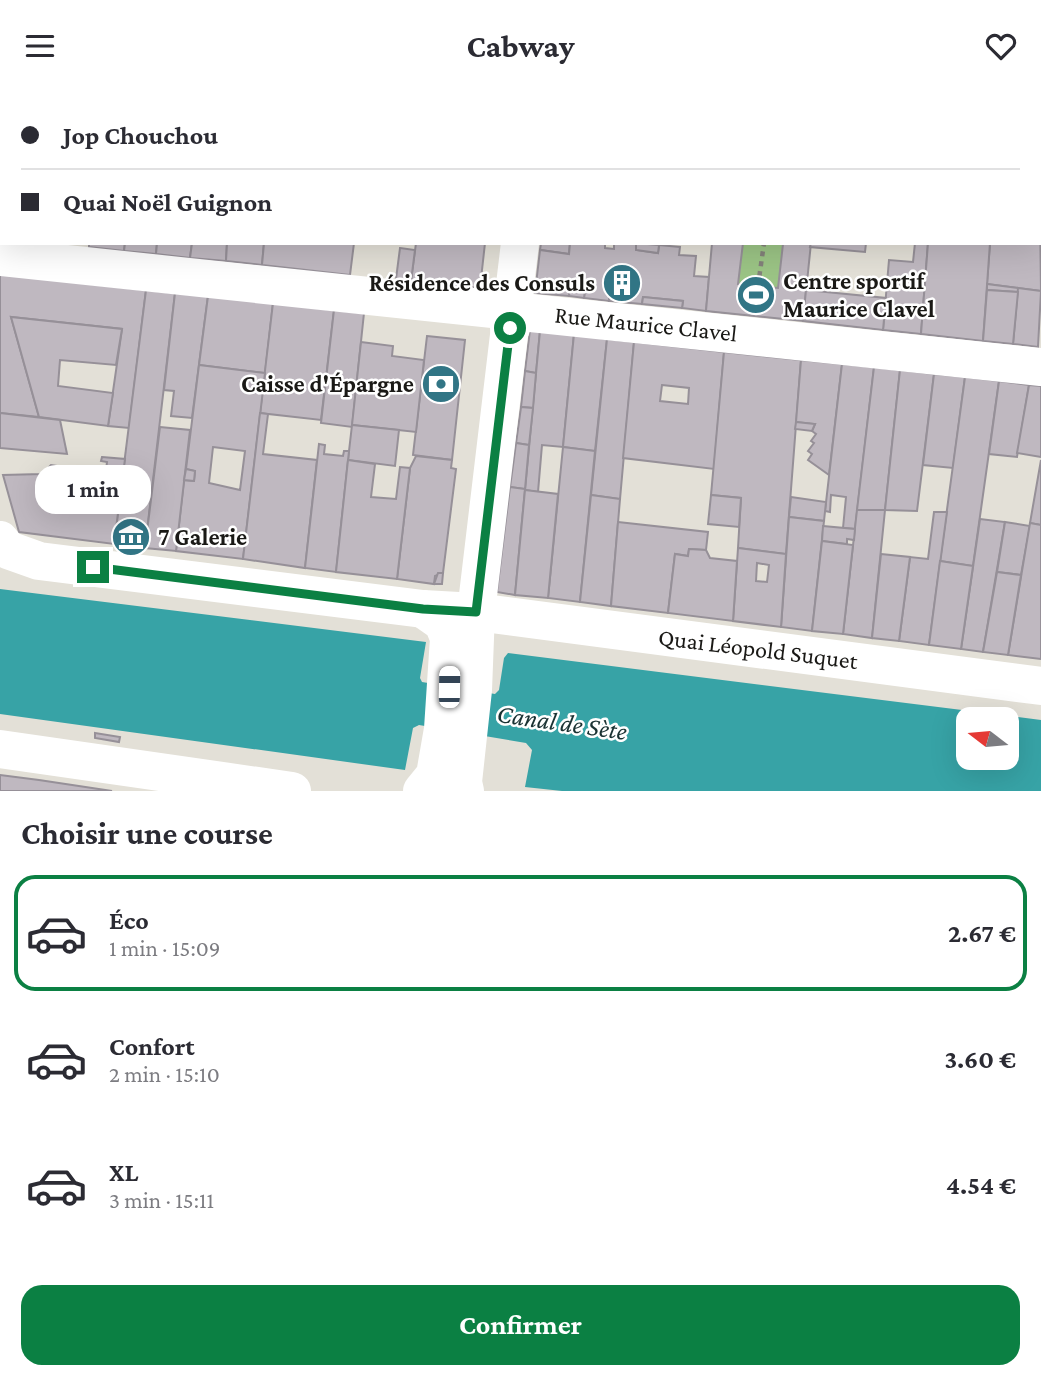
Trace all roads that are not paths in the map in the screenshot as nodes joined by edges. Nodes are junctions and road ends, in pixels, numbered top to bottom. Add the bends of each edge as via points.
1 (520, 245) edge
2 (0, 257) edge
3 (512, 311) junction
4 (1041, 366) edge
5 (0, 540) edge
6 (423, 609) junction
7 (476, 612) junction
8 (1041, 686) edge
9 (461, 689) junction
10 (456, 731) junction
11 (0, 749) edge
12 (292, 791) edge
13 (422, 791) edge
14 (465, 791) edge

1 - 3 street
2 - 3 street, Rue Maurice Clavel
3 - 4 street, Rue Maurice Clavel
3 - 7 street
5 - 6 street, Quai Léopold Suquet via 8,550 39,561
6 - 7 street, Quai Léopold Suquet
6 - 9 street via 443,623
7 - 8 street, Quai Léopold Suquet
7 - 9 street
9 - 10 street
10 - 13 street
10 - 14 street
11 - 12 street

